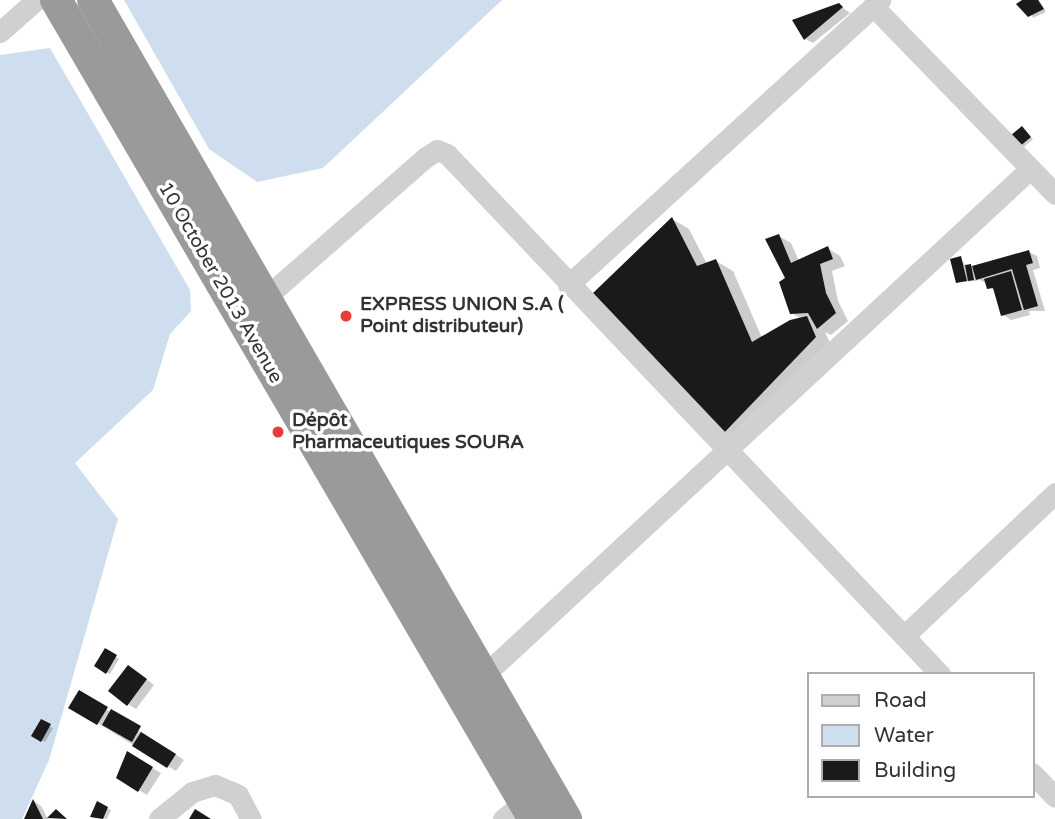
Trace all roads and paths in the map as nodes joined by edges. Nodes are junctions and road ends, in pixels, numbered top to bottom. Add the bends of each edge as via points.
1 (36, 0) edge
2 (56, 0) edge
3 (93, 0) edge
4 (876, 3) edge
5 (0, 33) edge
6 (1030, 169) junction
7 (1055, 194) edge
8 (568, 285) junction
9 (266, 297) junction
10 (723, 449) junction
11 (1052, 503) edge
12 (904, 636) junction
13 (938, 672) edge
14 (482, 677) junction
15 (1034, 775) edge
16 (1055, 797) edge
17 (521, 813) edge
18 (159, 819) edge
19 (251, 819) edge
20 (566, 819) edge

1 - 5 street
2 - 17 highway, 10 October 2013 Avenue
3 - 9 highway, 10 October 2013 Avenue
4 - 6 street
4 - 8 street via 772,103
6 - 7 street
6 - 10 street
8 - 9 street via 447,154 437,150
8 - 10 street
9 - 14 highway, 10 October 2013 Avenue
10 - 12 street
10 - 14 street
11 - 12 street
12 - 13 street
14 - 20 highway, 10 October 2013 Avenue
15 - 16 street
18 - 19 street via 192,792 215,785 238,795

